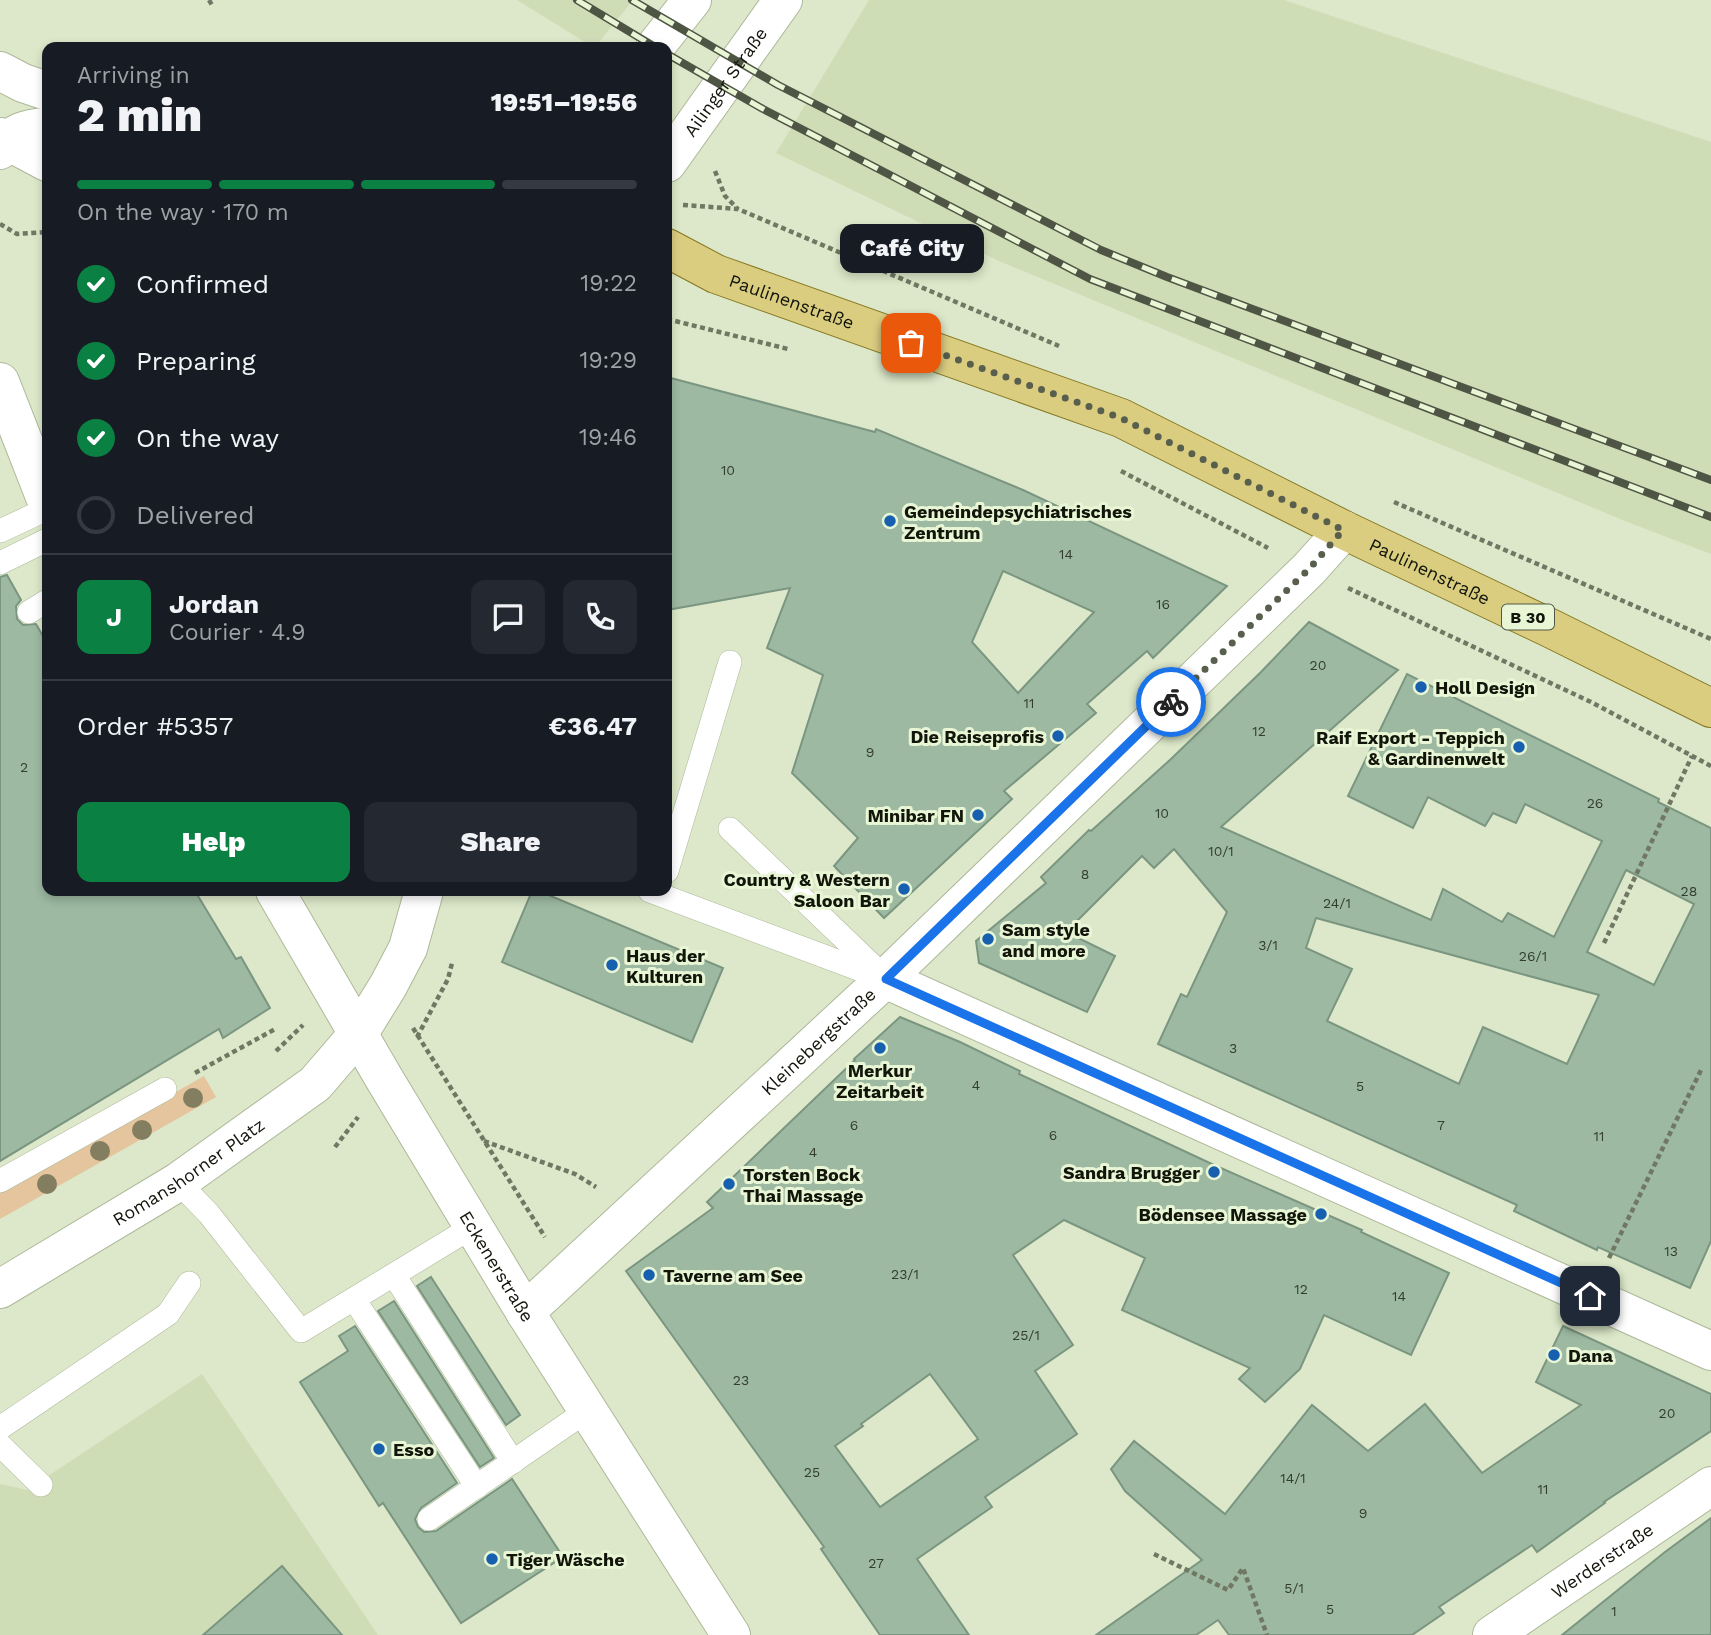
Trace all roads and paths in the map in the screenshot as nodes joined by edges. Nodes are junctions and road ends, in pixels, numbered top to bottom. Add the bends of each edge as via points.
1 (692, 0) edge
2 (783, 0) edge
3 (659, 42) edge
4 (0, 71) edge
5 (42, 90) edge
6 (42, 127) edge
7 (2, 143) edge
8 (672, 156) edge
9 (42, 160) edge
10 (679, 204) dead end
11 (738, 209) dead end
12 (0, 224) edge
13 (42, 232) edge
14 (672, 251) edge
15 (672, 272) edge
16 (716, 274) junction
17 (672, 320) edge
18 (793, 351) dead end
19 (0, 382) edge
20 (1111, 465) dead end
21 (42, 489) edge
22 (42, 511) edge
23 (1343, 530) junction
24 (0, 531) edge
25 (42, 542) edge
26 (1268, 548) dead end
27 (0, 563) edge
28 (1309, 569) junction
29 (730, 662) dead end
30 (1711, 708) edge
31 (1692, 756) junction
32 (1711, 766) edge
33 (730, 829) dead end
34 (672, 854) edge
35 (278, 896) edge
36 (423, 896) edge
37 (668, 896) edge
38 (1604, 943) dead end
39 (886, 979) junction
40 (277, 1027) dead end
41 (359, 1032) junction
42 (418, 1036) dead end
43 (225, 1056) dead end
44 (1702, 1070) dead end
45 (165, 1089) dead end
46 (483, 1141) junction
47 (0, 1181) edge
48 (178, 1182) junction
49 (635, 1211) junction
50 (474, 1226) junction
51 (568, 1273) junction
52 (394, 1275) junction
53 (189, 1283) dead end
54 (0, 1289) edge
55 (1590, 1296) junction
56 (354, 1300) junction
57 (526, 1312) junction
58 (1711, 1351) edge
59 (589, 1410) junction
60 (0, 1428) edge
61 (0, 1445) edge
62 (513, 1462) junction
63 (41, 1485) dead end
64 (1711, 1486) edge
65 (477, 1487) junction
66 (429, 1519) dead end
67 (1154, 1554) dead end
68 (1508, 1631) edge
69 (731, 1635) edge
70 (1267, 1635) edge

1 - 3 street
2 - 8 street, Ailinger Straße
4 - 5 street
6 - 7 street via 26,128
7 - 9 street
10 - 11 path
12 - 13 path via 17,234
14 - 16 main road, Paulinenstraße / B 30
15 - 16 main road, Paulinenstraße / B 30
16 - 23 main road, Paulinenstraße / B 30 via 1121,418
17 - 18 path
19 - 21 street
20 - 26 path
22 - 24 lane
23 - 28 street, Kleinebergstraße
23 - 30 main road, Paulinenstraße / B 30
25 - 27 lane
28 - 31 path via 1591,702
28 - 39 street, Kleinebergstraße
29 - 34 lane
31 - 32 path
31 - 38 path
33 - 39 lane
35 - 41 street, Eckenerstraße
36 - 41 street, Romanshorner Platz via 408,948
37 - 39 lane
39 - 49 street, Kleinebergstraße
39 - 55 street
40 - 43 path
41 - 48 street, Romanshorner Platz via 315,1084
41 - 50 street, Eckenerstraße
42 - 46 path
44 - 55 path
45 - 47 lane
46 - 49 path via 575,1174
46 - 51 path
48 - 54 street, Romanshorner Platz
48 - 56 lane via 209,1214 301,1331
49 - 51 street, Kleinebergstraße
50 - 52 lane
50 - 57 street, Eckenerstraße
51 - 57 street, Kleinebergstraße
52 - 56 lane
52 - 62 lane
53 - 60 lane via 168,1314
55 - 58 street
56 - 65 lane
57 - 59 street, Eckenerstraße
59 - 62 lane
59 - 69 street, Eckenerstraße
61 - 63 lane
62 - 65 lane
64 - 68 street, Werderstraße
65 - 66 lane
67 - 70 path via 1228,1590 1243,1568

